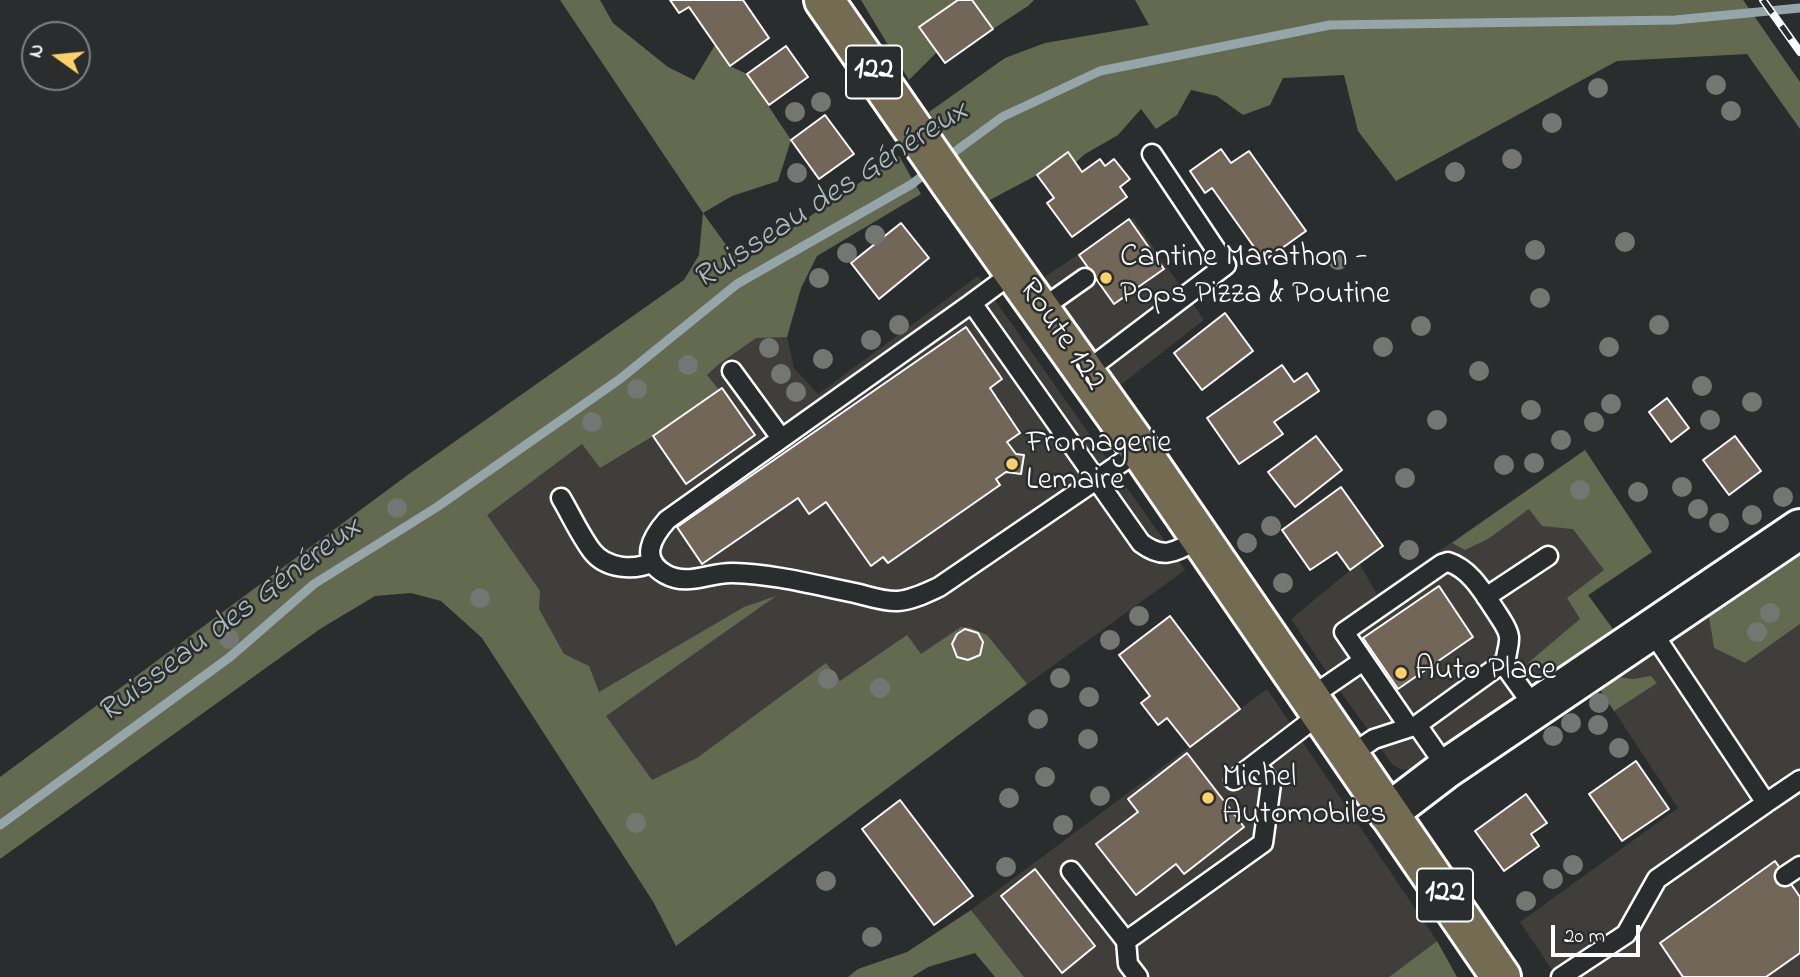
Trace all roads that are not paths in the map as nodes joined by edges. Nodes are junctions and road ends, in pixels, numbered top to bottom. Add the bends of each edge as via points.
1 (824, 0) edge
2 (1152, 154) dead end
3 (1014, 272) junction
4 (1085, 278) dead end
5 (972, 303) junction
6 (1041, 309) junction
7 (733, 371) dead end
8 (1085, 372) junction
9 (782, 438) junction
10 (1140, 450) junction
11 (1097, 479) junction
12 (561, 498) dead end
13 (1800, 528) edge
14 (1200, 538) junction
15 (1548, 556) dead end
16 (653, 562) junction
17 (1486, 597) junction
18 (1651, 629) junction
19 (1370, 656) junction
20 (1504, 662) junction
21 (1315, 706) junction
22 (1535, 708) junction
23 (1413, 726) junction
24 (1349, 757) junction
25 (1256, 763) junction
26 (1447, 768) junction
27 (1234, 780) dead end
28 (1800, 780) edge
29 (1766, 803) junction
30 (1388, 813) junction
31 (1071, 872) dead end
32 (1126, 941) junction
33 (1138, 977) edge
34 (1501, 977) edge
35 (1562, 977) edge

1 - 3 main road, Route 122 / 122
2 - 8 lane via 1226,265
3 - 5 lane
3 - 6 main road, Route 122 / 122
4 - 6 lane
5 - 9 lane
5 - 11 lane
6 - 8 main road, Route 122 / 122
7 - 9 lane
8 - 10 main road, Route 122 / 122
9 - 16 lane via 667,520 650,548
10 - 11 lane
10 - 14 main road, Route 122 / 122
11 - 14 lane via 1151,551 1176,551
11 - 16 lane via 939,587 896,601 734,573 679,580
12 - 16 lane via 596,555 624,568
13 - 18 street
14 - 21 main road, Route 122 / 122
15 - 17 lane
17 - 19 lane via 1465,571 1448,562 1442,564 1344,632
17 - 20 lane via 1509,637
18 - 22 street
18 - 29 lane
19 - 21 lane
19 - 23 lane
20 - 22 lane
20 - 23 lane
21 - 24 main road, Route 122 / 122
21 - 25 lane
22 - 26 street
23 - 24 lane via 1374,739
23 - 26 lane
24 - 30 main road, Route 122 / 122
25 - 27 lane
25 - 32 lane via 1271,783 1263,843
26 - 30 street
28 - 29 lane
29 - 35 lane via 1657,879 1626,934
30 - 34 main road, 122
31 - 32 lane
32 - 33 lane via 1128,964

